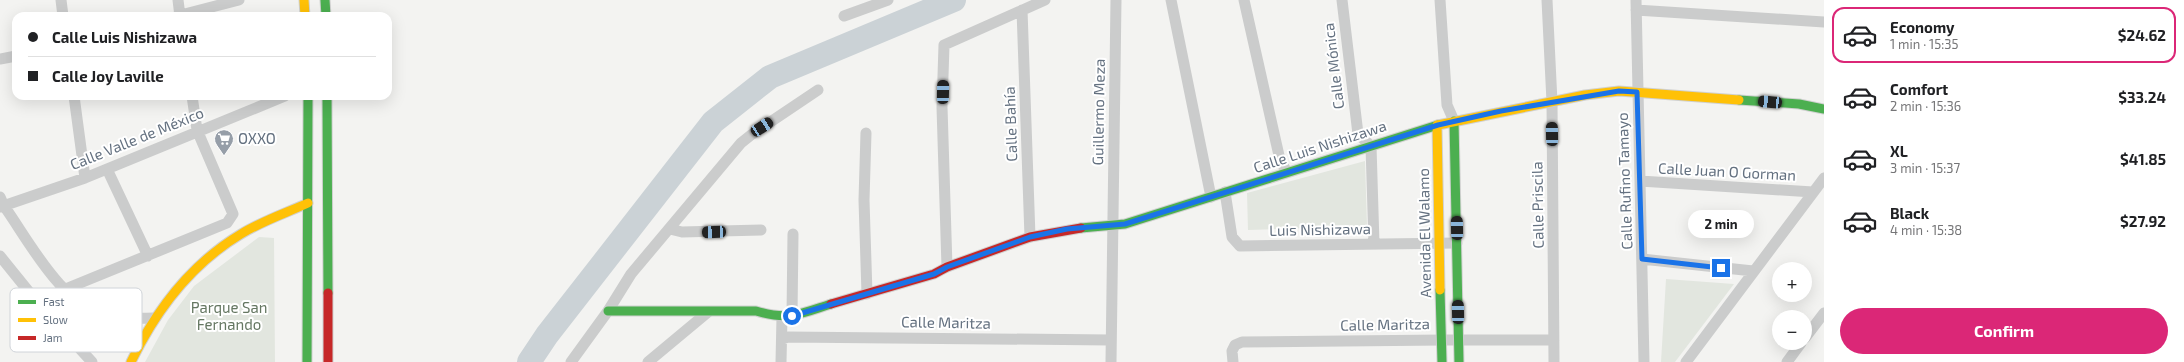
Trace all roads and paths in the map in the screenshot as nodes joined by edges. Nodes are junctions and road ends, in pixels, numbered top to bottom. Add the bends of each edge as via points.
1 (61, 0) edge
2 (178, 0) edge
3 (239, 0) edge
4 (304, 0) edge
5 (325, 0) edge
6 (888, 0) edge
7 (1045, 0) edge
8 (1116, 0) edge
9 (1171, 0) edge
10 (1244, 0) edge
11 (1342, 0) edge
12 (1440, 0) edge
13 (1547, 0) edge
14 (1636, 5) edge
15 (1022, 10) junction
16 (62, 12) edge
17 (179, 12) edge
18 (194, 12) edge
19 (304, 12) edge
20 (326, 12) edge
21 (844, 16) dead end
22 (1824, 22) edge
23 (12, 57) edge
24 (0, 59) edge
25 (818, 90) dead end
26 (1637, 92) junction
27 (75, 100) edge
28 (193, 100) edge
29 (275, 100) edge
30 (308, 100) edge
31 (327, 100) edge
32 (1552, 102) junction
33 (1447, 105) junction
34 (1824, 109) edge
35 (1454, 120) junction
36 (1438, 125) junction
37 (197, 130) junction
38 (866, 132) dead end
39 (1370, 146) junction
40 (107, 169) junction
41 (1287, 172) junction
42 (85, 178) junction
43 (1824, 178) edge
44 (1640, 181) junction
45 (1225, 192) junction
46 (1813, 192) junction
47 (1211, 197) junction
48 (1, 203) edge
49 (308, 203) junction
50 (1112, 224) junction
51 (670, 229) junction
52 (761, 230) dead end
53 (793, 234) dead end
54 (1030, 237) junction
55 (1457, 243) junction
56 (1374, 244) junction
57 (1441, 244) junction
58 (0, 256) edge
59 (148, 256) junction
60 (1642, 259) junction
61 (947, 267) junction
62 (1753, 271) junction
63 (28, 288) edge
64 (62, 288) edge
65 (68, 288) edge
66 (867, 294) junction
67 (608, 311) junction
68 (708, 312) junction
69 (1824, 313) edge
70 (787, 317) junction
71 (142, 318) edge
72 (154, 318) junction
73 (1812, 329) edge
74 (783, 339) junction
75 (1110, 340) junction
76 (1443, 340) junction
77 (1459, 340) junction
78 (1554, 340) junction
79 (142, 341) edge
80 (1796, 350) edge
81 (83, 352) edge
82 (136, 352) edge
83 (92, 362) edge
84 (131, 362) edge
85 (307, 362) edge
86 (328, 362) edge
87 (571, 362) edge
88 (648, 362) edge
89 (781, 362) edge
90 (1111, 362) edge
91 (1233, 362) edge
92 (1442, 362) edge
93 (1459, 362) edge
94 (1554, 362) edge
95 (1644, 362) edge
96 (1686, 362) edge
97 (1787, 362) edge

1 - 16 street
2 - 17 street
3 - 18 street
4 - 19 street
5 - 20 street
6 - 21 street
7 - 15 street
8 - 50 street, Guillermo Meza
9 - 47 street
10 - 41 street via 1280,160
11 - 39 street, Calle Mónica via 1358,134
12 - 33 street, Avenida El Walamo
13 - 32 street, Calle Priscila
14 - 22 street
14 - 26 street, Calle Rufino Tamayo
15 - 54 street, Calle Bahía
15 - 61 street via 944,45 942,107
23 - 24 street
25 - 51 street via 741,143
26 - 32 street, Calle Luis Nishizawa via 1619,91
26 - 34 street, Calle Luis Nishizawa via 1799,104
26 - 44 street, Calle Rufino Tamayo
27 - 42 street
28 - 37 street
29 - 37 street, Calle Valle de México
30 - 49 street
31 - 86 street
32 - 35 street, Calle Luis Nishizawa
32 - 78 street, Calle Priscila
33 - 35 street, Avenida El Walamo
33 - 36 street, Avenida El Walamo
35 - 36 street, Calle Luis Nishizawa
35 - 55 street, Avenida El Walamo
36 - 39 street, Calle Luis Nishizawa
36 - 57 street, Avenida El Walamo
37 - 40 street, Calle Valle de México
37 - 59 street via 233,214 226,223
38 - 66 street via 864,200
39 - 41 street, Calle Luis Nishizawa
39 - 56 street
40 - 42 street, Calle Valle de México
40 - 59 street
41 - 45 street, Calle Luis Nishizawa
42 - 48 street, Calle Valle de México
43 - 46 street
44 - 46 street, Calle Juan O Gorman
44 - 60 street, Calle Rufino Tamayo
45 - 47 street, Calle Luis Nishizawa
45 - 56 street, Luis Nishizawa via 1232,237 1240,246
46 - 62 street
47 - 50 street, Calle Luis Nishizawa via 1125,224
48 - 64 street
49 - 72 street via 242,234 210,256 180,286
49 - 85 street
50 - 54 street, Calle Luis Nishizawa via 1067,229
50 - 75 street, Guillermo Meza
51 - 52 street via 682,232
51 - 67 street via 631,274
53 - 70 street
54 - 61 street, Calle Luis Nishizawa
55 - 57 street, Luis Nishizawa
55 - 77 street, Avenida El Walamo
56 - 57 street, Luis Nishizawa
57 - 76 street, Avenida El Walamo
58 - 63 street
59 - 65 street
60 - 62 street
60 - 95 street, Calle Rufino Tamayo
61 - 66 street, Calle Luis Nishizawa via 934,274
62 - 96 street
66 - 70 street, Calle Luis Nishizawa
67 - 68 street
67 - 87 street
68 - 70 street via 756,311 776,317
68 - 88 street
69 - 73 street
70 - 74 street
71 - 72 street
72 - 79 street
74 - 75 street, Calle Maritza via 796,337
74 - 89 street
75 - 90 street, Guillermo Meza
76 - 77 street, Calle Maritza
76 - 91 street, Calle Maritza via 1242,342 1235,345 1232,351
76 - 92 street, Avenida El Walamo
77 - 78 street, Calle Maritza
77 - 93 street, Avenida El Walamo
78 - 94 street, Calle Priscila
80 - 97 street
81 - 83 street
82 - 84 street

